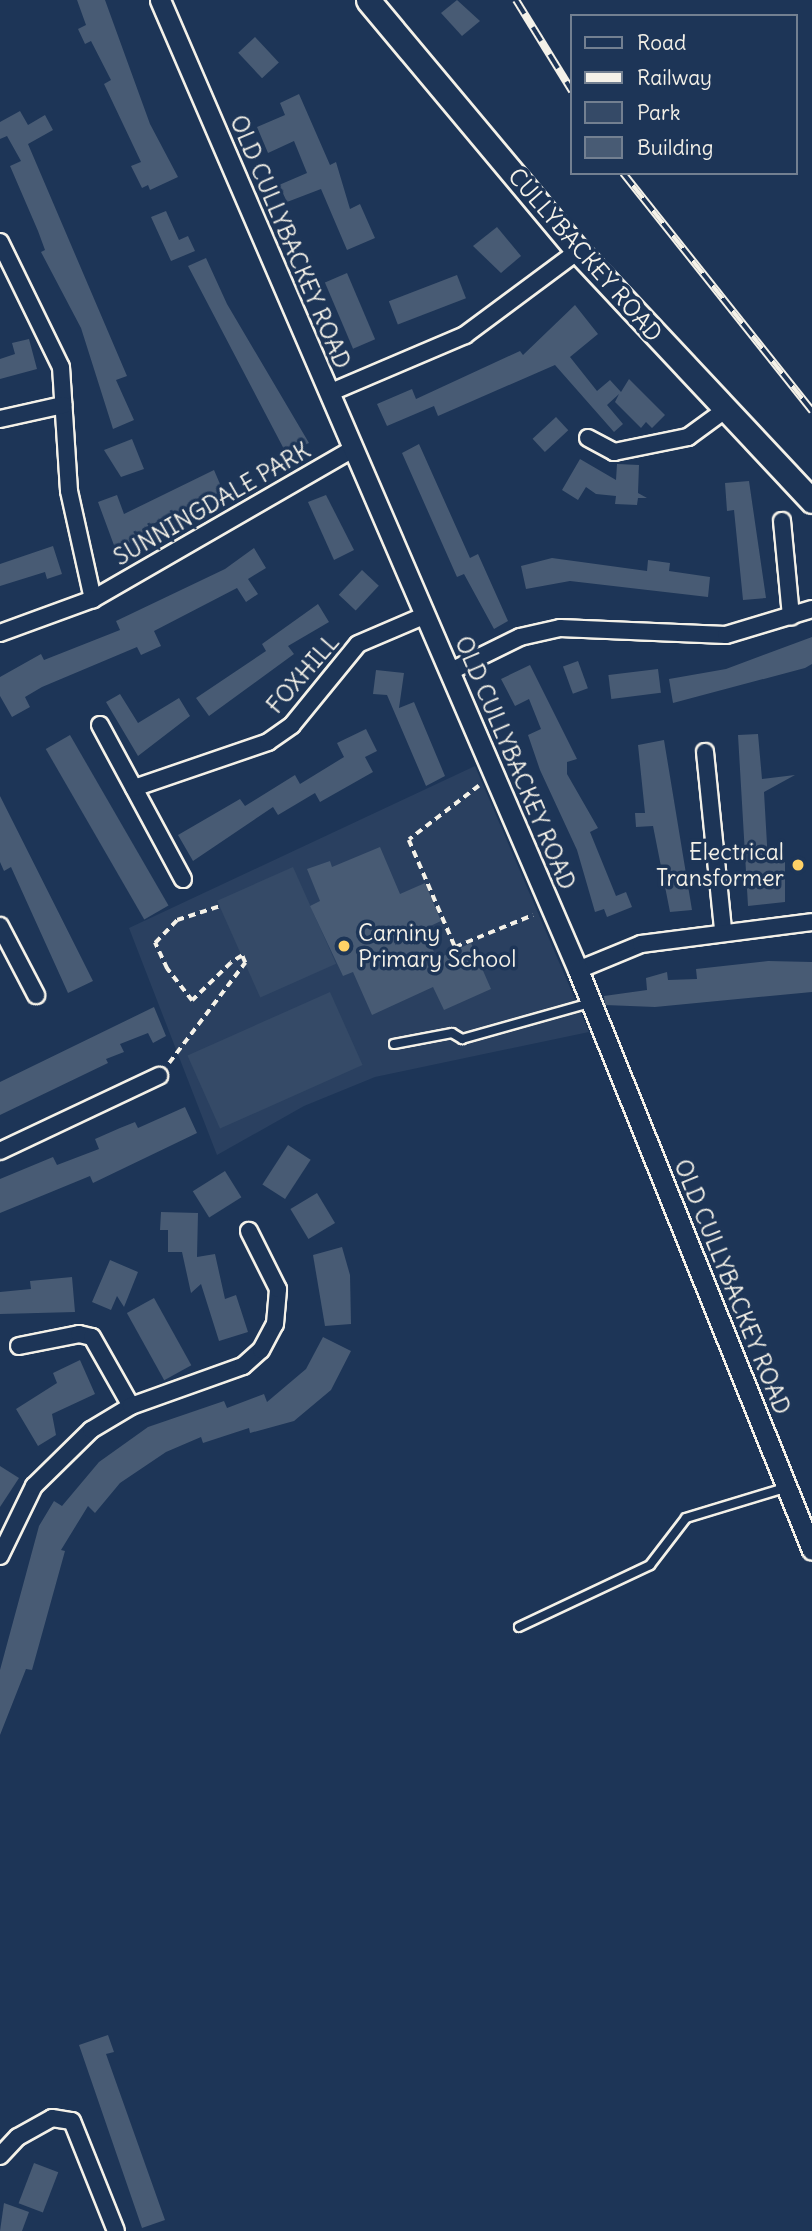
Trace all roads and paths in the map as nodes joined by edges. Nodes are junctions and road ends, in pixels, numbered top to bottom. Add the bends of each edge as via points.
1 (160, 0) edge
2 (368, 0) edge
3 (0, 242) edge
4 (578, 251) junction
5 (329, 393) junction
6 (63, 405) junction
7 (725, 411) junction
8 (0, 419) edge
9 (588, 438) dead end
10 (354, 449) junction
11 (812, 501) edge
12 (782, 521) dead end
13 (93, 599) junction
14 (812, 609) edge
15 (426, 615) junction
16 (791, 617) junction
17 (0, 633) edge
18 (451, 671) junction
19 (100, 726) dead end
20 (705, 752) dead end
21 (496, 777) junction
22 (134, 788) junction
23 (183, 879) dead end
24 (220, 906) dead end
25 (550, 908) junction
26 (812, 922) edge
27 (0, 926) edge
28 (723, 930) junction
29 (578, 970) junction
30 (36, 995) dead end
31 (590, 1003) junction
32 (394, 1044) dead end
33 (159, 1076) joint
34 (0, 1150) edge
35 (249, 1231) dead end
36 (19, 1346) dead end
37 (131, 1406) junction
38 (788, 1487) junction
39 (1, 1547) edge
40 (812, 1550) edge
41 (519, 1627) dead end
42 (0, 2156) edge
43 (116, 2231) edge

1 - 5 street, OLD CULLYBACKEY ROAD
2 - 4 main road, CULLYBACKEY ROAD
3 - 6 street, SUNNINGDALE PARK via 57,357
4 - 5 street via 465,335
4 - 7 main road, CULLYBACKEY ROAD
5 - 10 street, OLD CULLYBACKEY ROAD
6 - 8 street
6 - 13 street, SUNNINGDALE PARK via 71,503
7 - 9 street via 688,437 614,453
7 - 11 main road, CULLYBACKEY ROAD
10 - 13 street, SUNNINGDALE PARK
10 - 15 street, OLD CULLYBACKEY ROAD
12 - 16 street
13 - 17 street, SUNNINGDALE PARK
14 - 16 street
15 - 18 street, OLD CULLYBACKEY ROAD
15 - 22 street, FOXHILL via 358,644 292,725 268,742
16 - 18 street via 726,635 560,628 520,637
18 - 21 street, OLD CULLYBACKEY ROAD
19 - 22 street
20 - 28 street
21 - 25 street, OLD CULLYBACKEY ROAD
21 - 25 path via 409,840 455,947
22 - 23 street
24 - 33 path via 177,920 155,943 167,969 192,1001 231,963 242,956 245,962
25 - 29 street, OLD CULLYBACKEY ROAD
26 - 28 street
27 - 30 street
28 - 29 street via 641,944
29 - 31 street, OLD CULLYBACKEY ROAD
31 - 32 lane via 463,1039 453,1033
31 - 38 street, OLD CULLYBACKEY ROAD
33 - 34 street
35 - 37 street via 278,1289 277,1317 265,1345 237,1369
36 - 37 street via 55,1337 92,1337
37 - 39 street via 91,1430 47,1471 21,1505
38 - 40 street, OLD CULLYBACKEY ROAD
38 - 41 lane via 687,1518 650,1565
42 - 43 street via 18,2137 52,2118 72,2121

